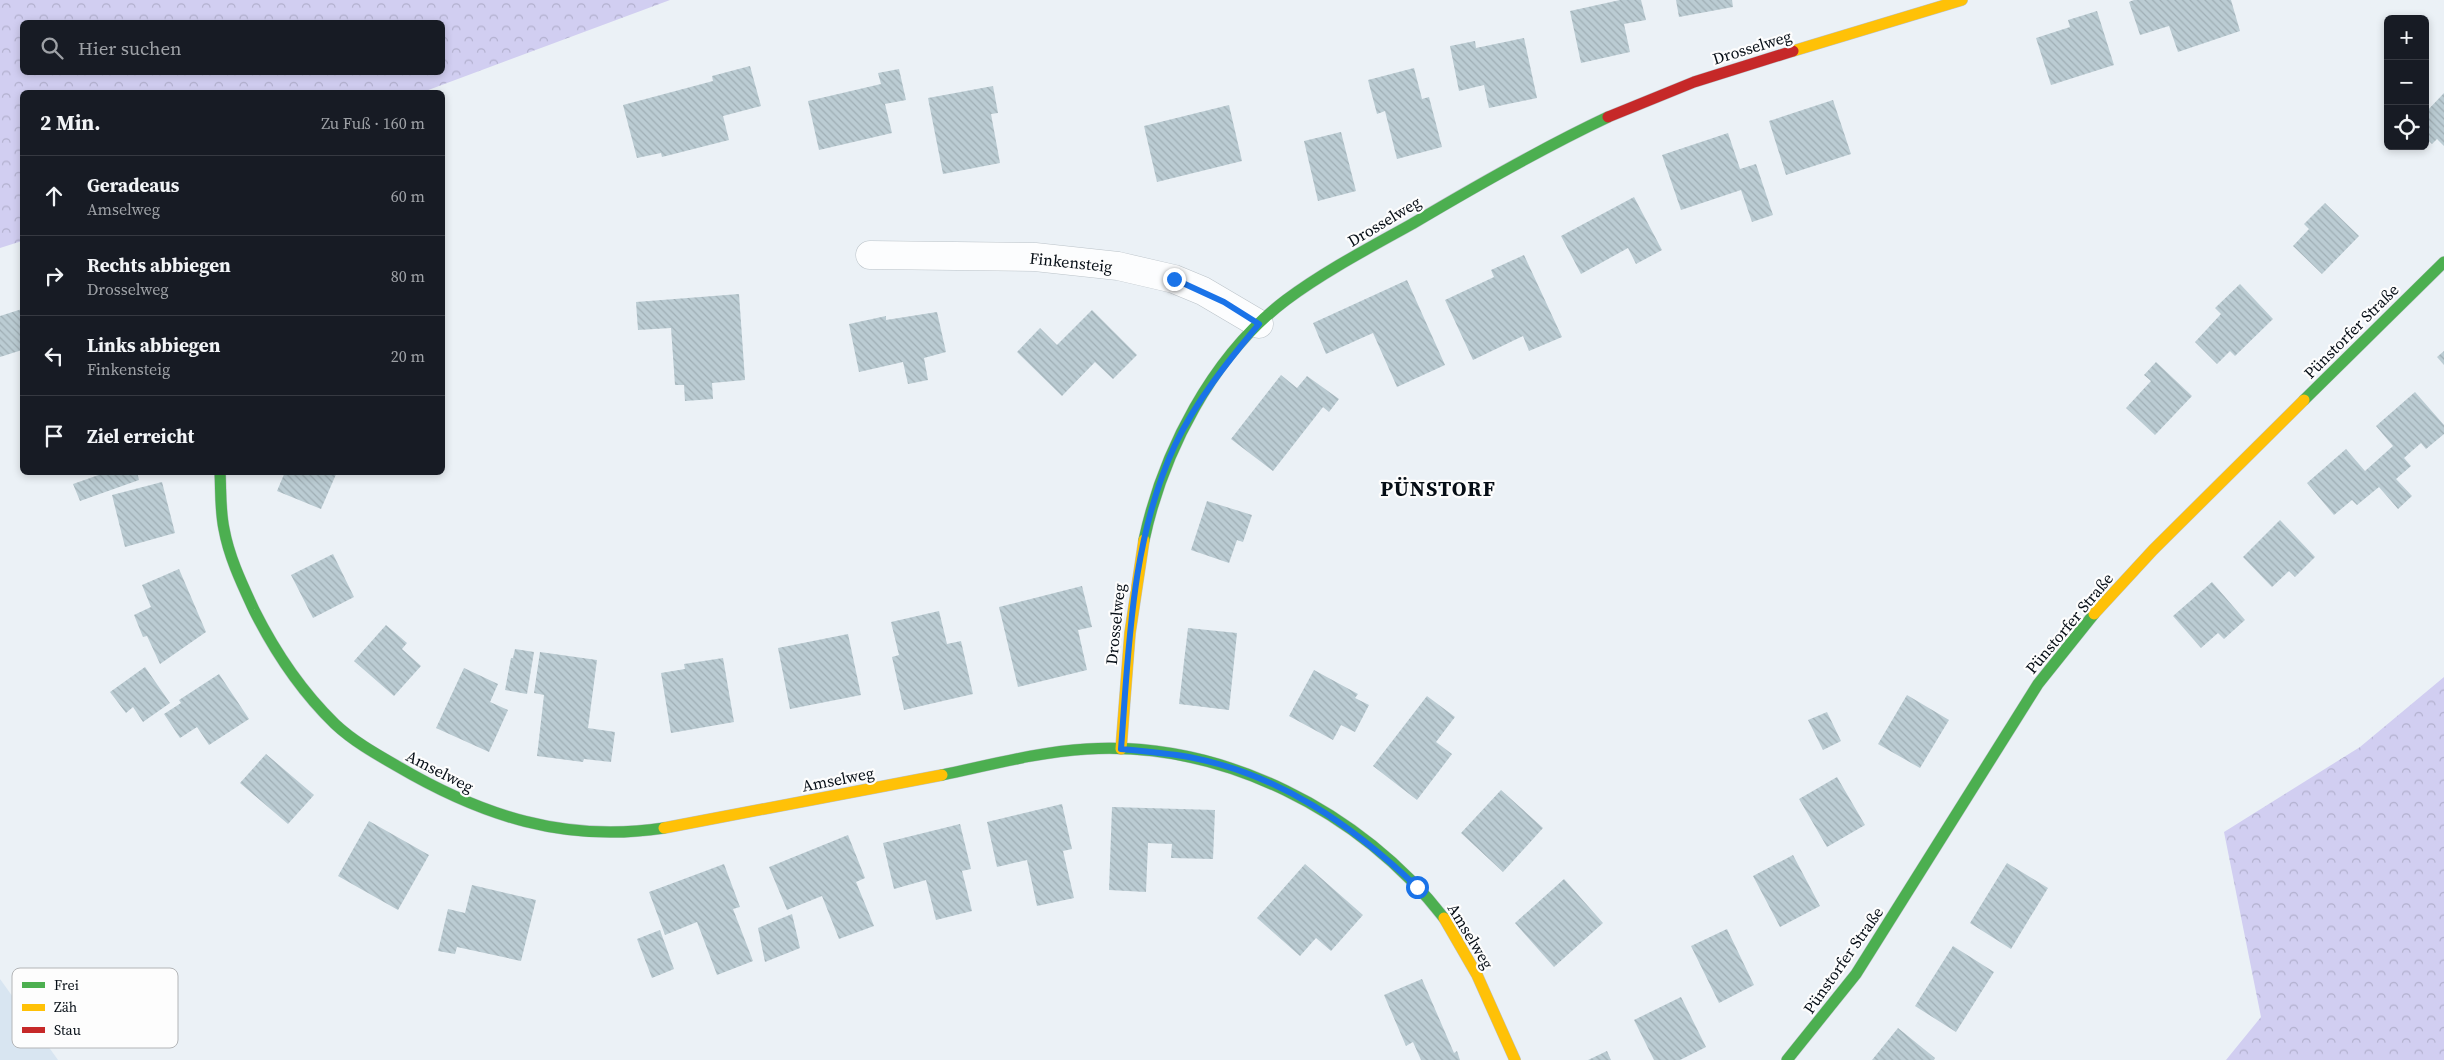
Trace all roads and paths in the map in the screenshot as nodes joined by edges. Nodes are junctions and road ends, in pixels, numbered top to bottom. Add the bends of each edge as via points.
1 (1962, 0) edge
2 (870, 255) dead end
3 (2444, 262) edge
4 (1259, 324) junction
5 (220, 475) edge
6 (1121, 749) junction
7 (1516, 1060) edge
8 (1787, 1060) edge

1 - 4 street, Drosselweg via 1696,81 1565,136 1375,244 1286,301
2 - 4 street, Finkensteig via 1035,257 1118,266 1174,279 1196,288
3 - 8 street, Pünstorfer Straße via 2153,550 2070,642 2038,684 1856,974
4 - 6 street, Drosselweg via 1188,422 1153,503 1135,586
5 - 6 street, Amselweg via 223,524 239,575 266,632 314,703 351,738 420,781 498,814 561,830 627,831 688,824 1053,754 1086,749
6 - 7 street, Amselweg via 1190,757 1264,780 1312,804 1362,838 1417,887 1450,926

